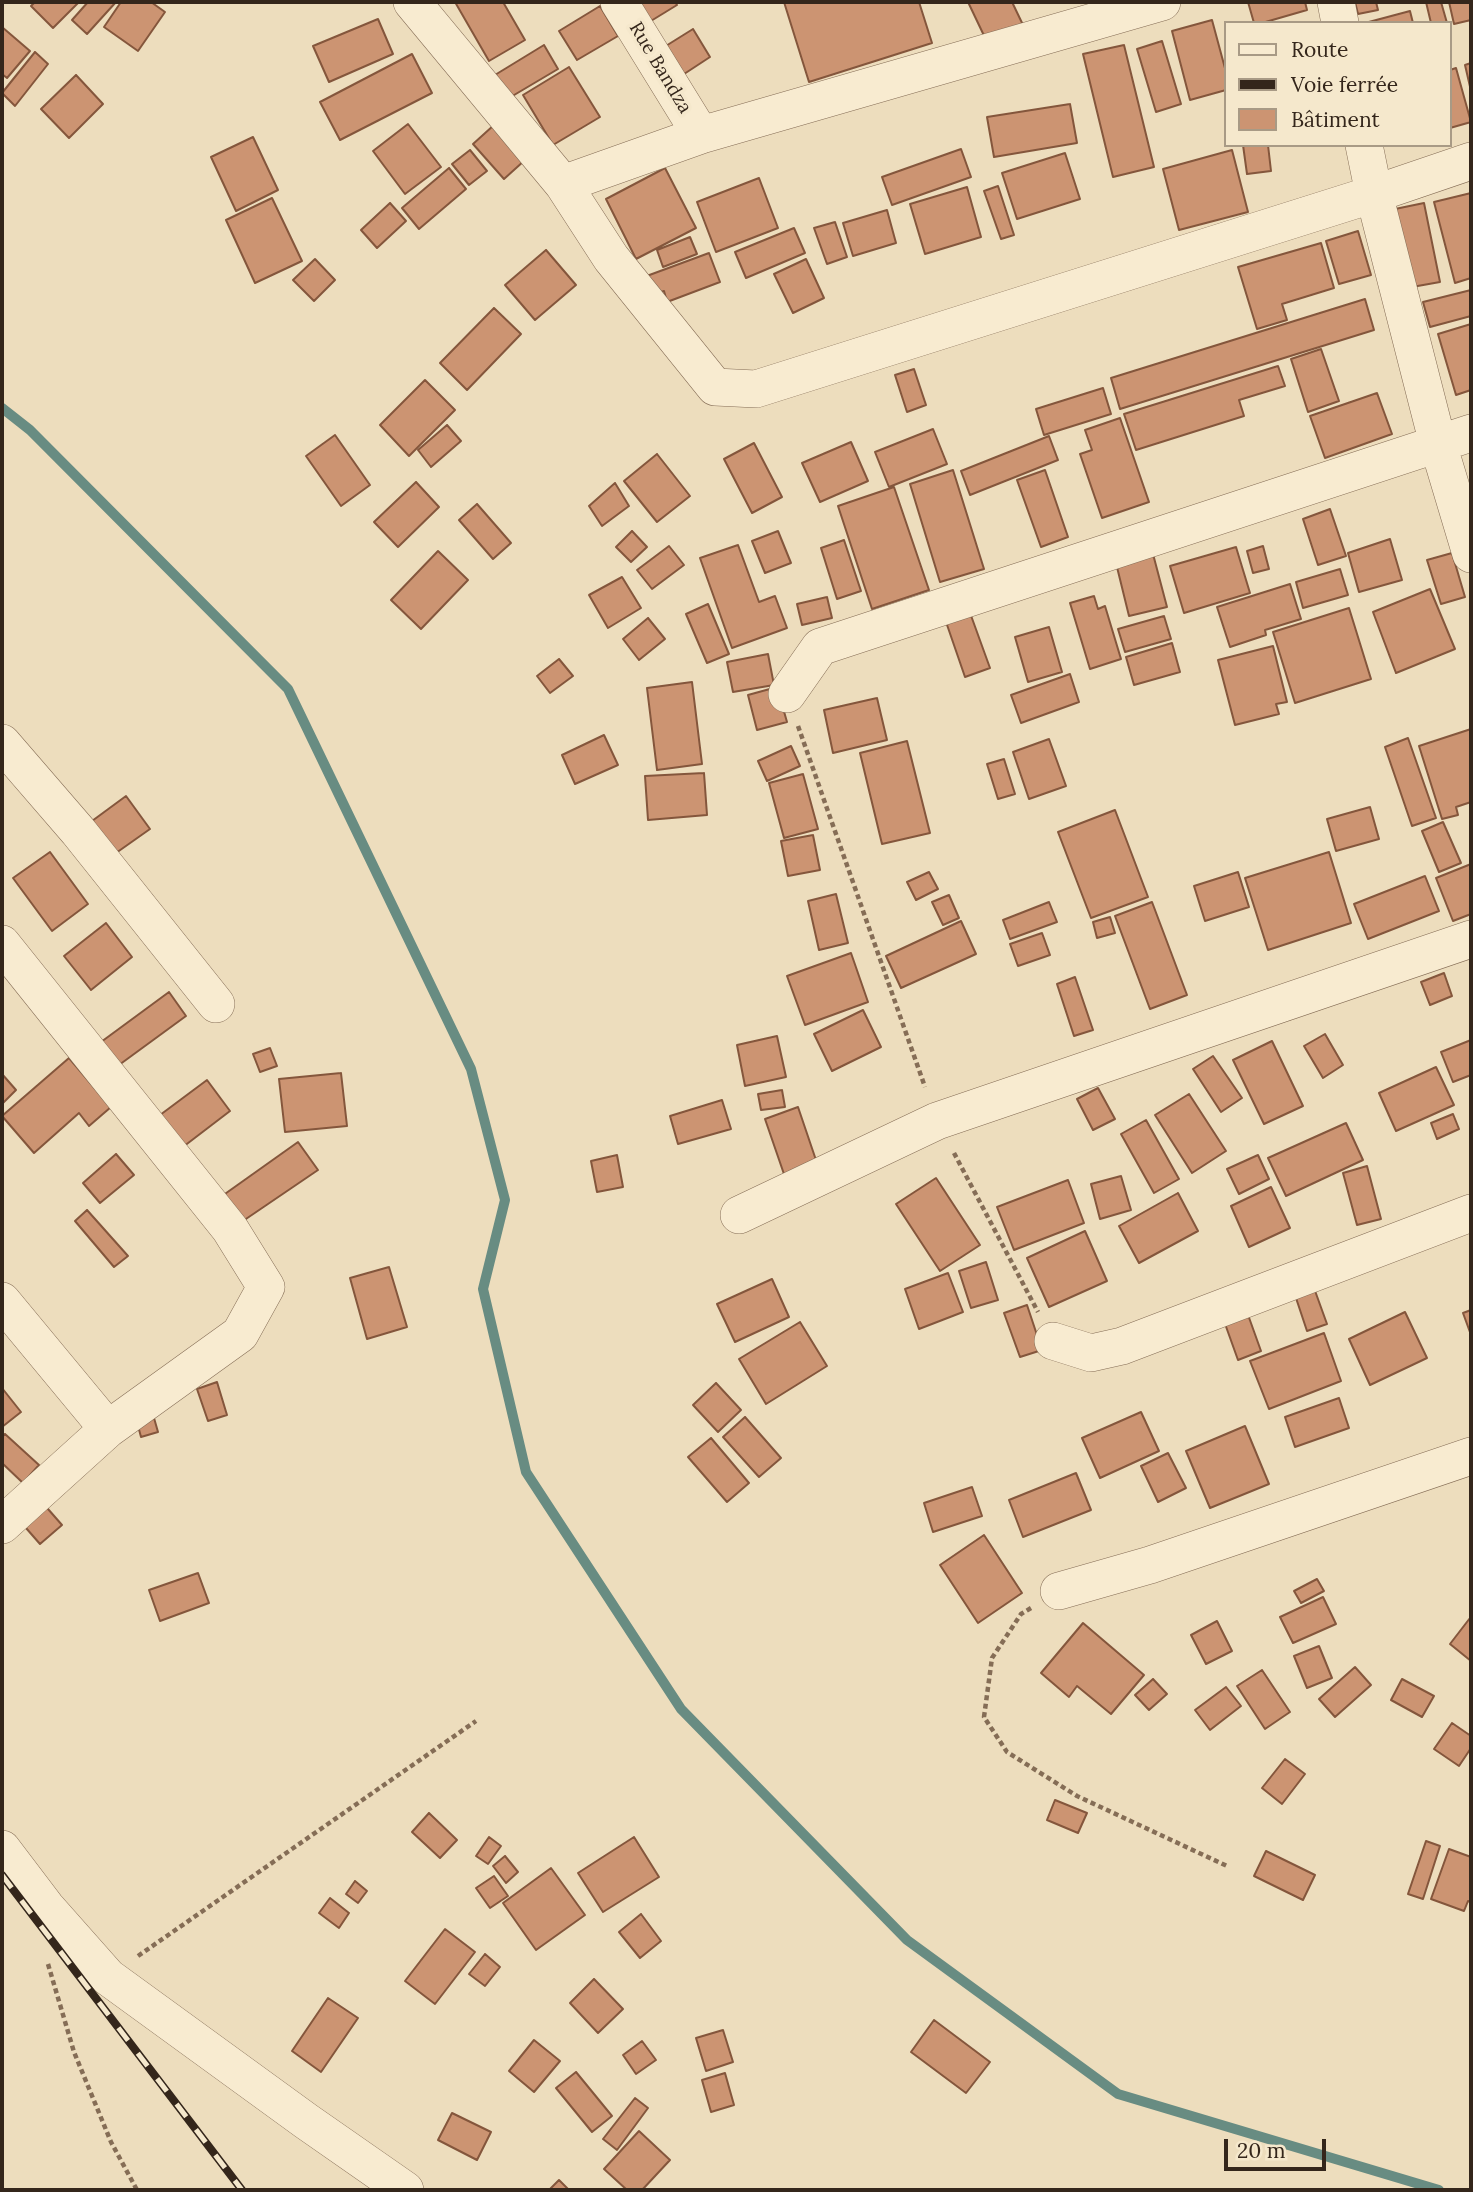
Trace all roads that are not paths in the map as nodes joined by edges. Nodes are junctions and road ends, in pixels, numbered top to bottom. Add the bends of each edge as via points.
1 (412, 2) edge
2 (619, 2) edge
3 (1162, 2) edge
4 (1336, 2) edge
5 (1340, 21) edge
6 (701, 135) junction
7 (1364, 147) edge
8 (1471, 161) edge
9 (563, 184) junction
10 (1374, 194) junction
11 (1454, 438) edge
12 (1471, 554) edge
13 (787, 694) road end
14 (2, 743) edge
15 (1471, 939) edge
16 (2, 944) edge
17 (216, 1004) dead end
18 (1471, 1213) edge
19 (739, 1215) dead end
20 (2, 1301) edge
21 (1053, 1341) road end
22 (108, 1429) junction
23 (1471, 1456) edge
24 (2, 1525) edge
25 (1059, 1591) road end
26 (2, 1849) edge
27 (405, 2190) edge

1 - 9 street
2 - 6 street, Rue Bandza
3 - 6 street
4 - 5 street
6 - 9 street
7 - 10 street
8 - 10 street
9 - 10 street via 611,258 715,387 756,389
10 - 11 street
11 - 12 street
11 - 13 street via 820,647
14 - 17 street
15 - 19 street via 937,1121
16 - 22 street via 230,1228 266,1287 240,1334
18 - 21 street via 1122,1346 1091,1353
20 - 22 street
22 - 24 street
23 - 25 street via 1150,1565
26 - 27 street via 108,1977

